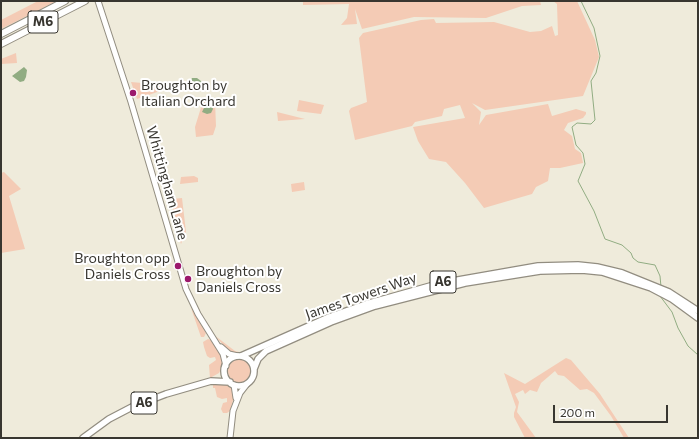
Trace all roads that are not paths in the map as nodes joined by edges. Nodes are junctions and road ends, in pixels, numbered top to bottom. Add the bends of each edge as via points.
1 (65, 1) edge
2 (86, 1) edge
3 (98, 1) edge
4 (1, 34) edge
5 (1, 44) edge
6 (698, 312) edge
7 (698, 318) edge
8 (218, 344) junction
9 (240, 356) junction
10 (225, 368) junction
11 (254, 369) junction
12 (211, 381) junction
13 (232, 384) junction
14 (247, 384) junction
15 (235, 403) junction
16 (83, 438) edge
17 (230, 438) edge

1 - 4 highway, M6
2 - 5 highway, M6
3 - 8 main road, Whittingham Lane via 131,102 186,289 198,314
6 - 9 main road, James Towers Way / A6 via 669,292 622,273 578,265 538,266 464,278 366,304 329,317
7 - 11 main road, James Towers Way / A6 via 658,292 602,272 540,272 465,283 375,306 331,322 266,351 258,359
8 - 9 main road, Whittingham Lane via 229,354
8 - 10 main road, Whittingham Lane
9 - 10 main road via 231,359
9 - 11 main road via 249,359
10 - 12 main road, A6
10 - 13 main road via 226,377
11 - 14 main road via 252,379
12 - 13 main road, A6
12 - 16 main road, A6 via 132,407 109,419
13 - 14 main road
13 - 15 main road via 236,393
14 - 15 main road
15 - 17 main road

